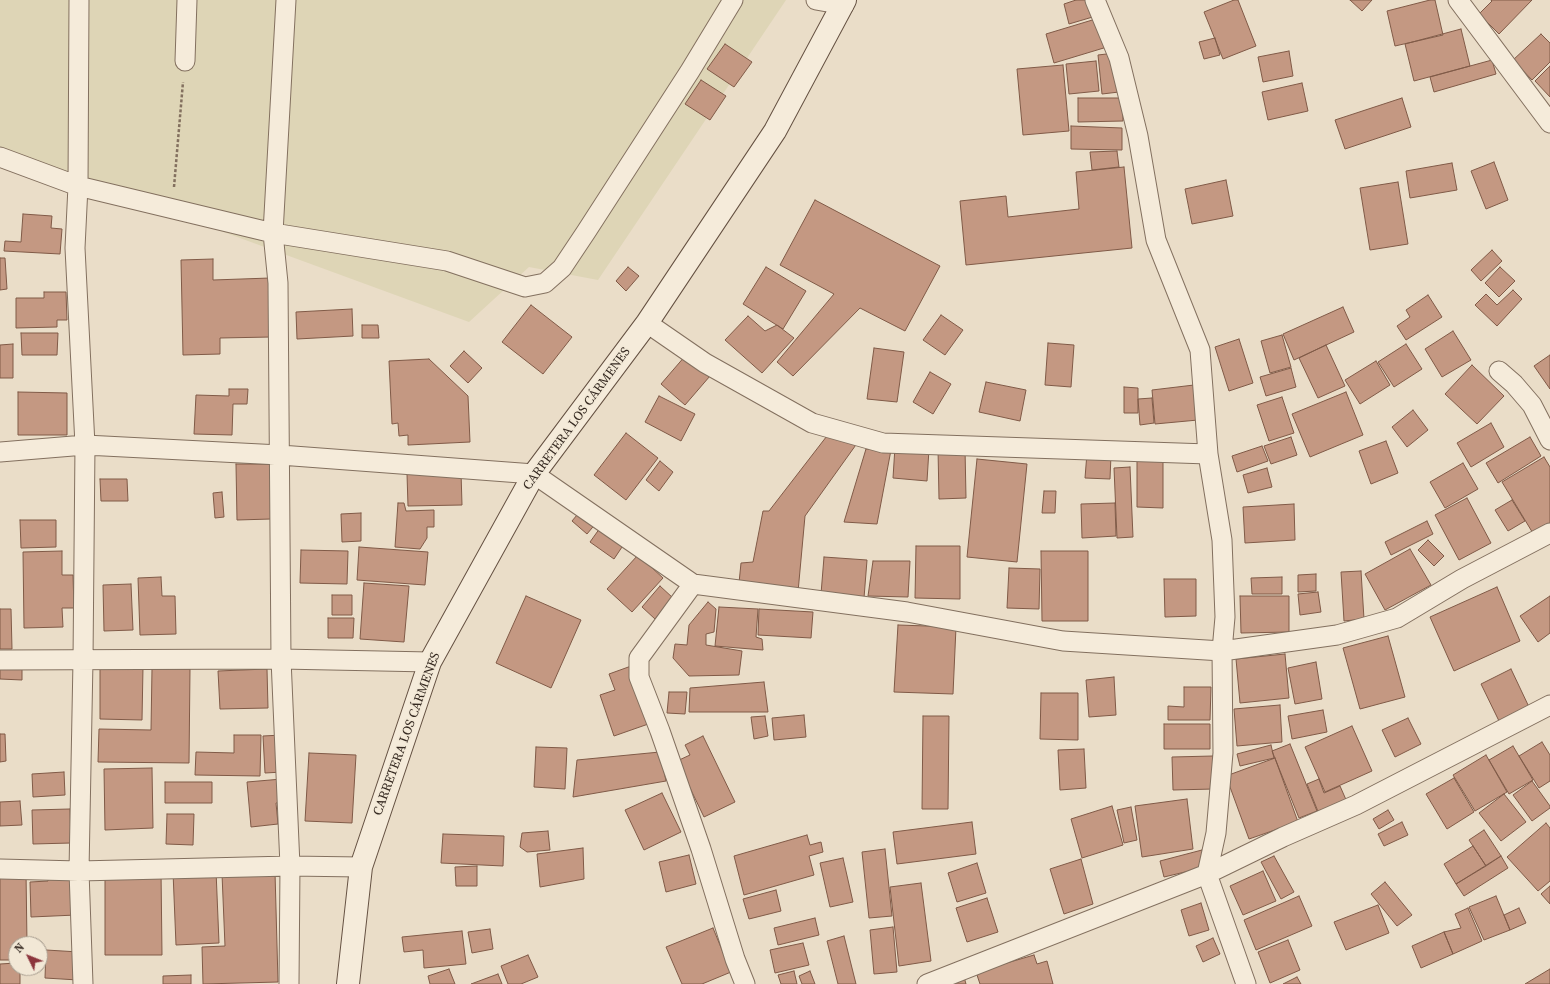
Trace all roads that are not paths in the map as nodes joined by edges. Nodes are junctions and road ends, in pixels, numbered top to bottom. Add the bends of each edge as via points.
1 (79, 0) edge
2 (187, 0) edge
3 (286, 0) edge
4 (733, 0) edge
5 (816, 0) edge
6 (1095, 0) edge
7 (1458, 0) edge
8 (844, 2) edge
9 (185, 61) road end
10 (1550, 123) edge
11 (0, 157) edge
12 (78, 186) junction
13 (273, 233) junction
14 (647, 323) junction
15 (1499, 371) dead end
16 (1550, 440) edge
17 (84, 445) junction
18 (0, 452) edge
19 (1208, 454) junction
20 (280, 455) junction
21 (534, 474) junction
22 (1550, 533) edge
23 (693, 584) junction
24 (1222, 651) junction
25 (281, 659) junction
26 (0, 660) edge
27 (83, 660) junction
28 (430, 662) junction
29 (1550, 705) edge
30 (290, 866) junction
31 (361, 867) junction
32 (0, 869) edge
33 (79, 871) junction
34 (1207, 874) junction
35 (83, 984) edge
36 (289, 984) edge
37 (348, 984) edge
38 (745, 984) edge
39 (927, 984) edge
40 (1246, 984) edge

1 - 12 street
2 - 9 street
3 - 13 street
4 - 13 street via 586,232 562,268 545,283 525,287 447,261
5 - 8 street
6 - 19 street via 1120,58 1138,136 1156,240 1200,350
7 - 10 street
8 - 14 main road, CARRETERA LOS CÁRMENES via 775,131
11 - 12 street
12 - 13 street
12 - 17 street via 75,248
13 - 20 street via 278,283
14 - 19 street via 705,364 812,424 883,443
14 - 21 main road, CARRETERA LOS CÁRMENES
15 - 16 street via 1532,405
17 - 18 street
17 - 20 street
17 - 27 street
19 - 24 street via 1222,540
20 - 21 street
20 - 25 street
21 - 23 street
21 - 28 main road, CARRETERA LOS CÁRMENES
22 - 24 street via 1462,579 1397,618 1337,635
23 - 24 street via 907,612 1063,641
23 - 38 street via 639,658 639,677 701,849
24 - 34 street via 1223,753 1216,833
25 - 27 street
25 - 28 street
25 - 30 street
26 - 27 street
27 - 33 street
28 - 31 main road, CARRETERA LOS CÁRMENES
29 - 34 street via 1356,806 1283,837
30 - 31 street
30 - 33 street
30 - 36 street
31 - 37 main road, CARRETERA LOS CÁRMENES
32 - 33 street
33 - 35 street
34 - 39 street
34 - 40 street

